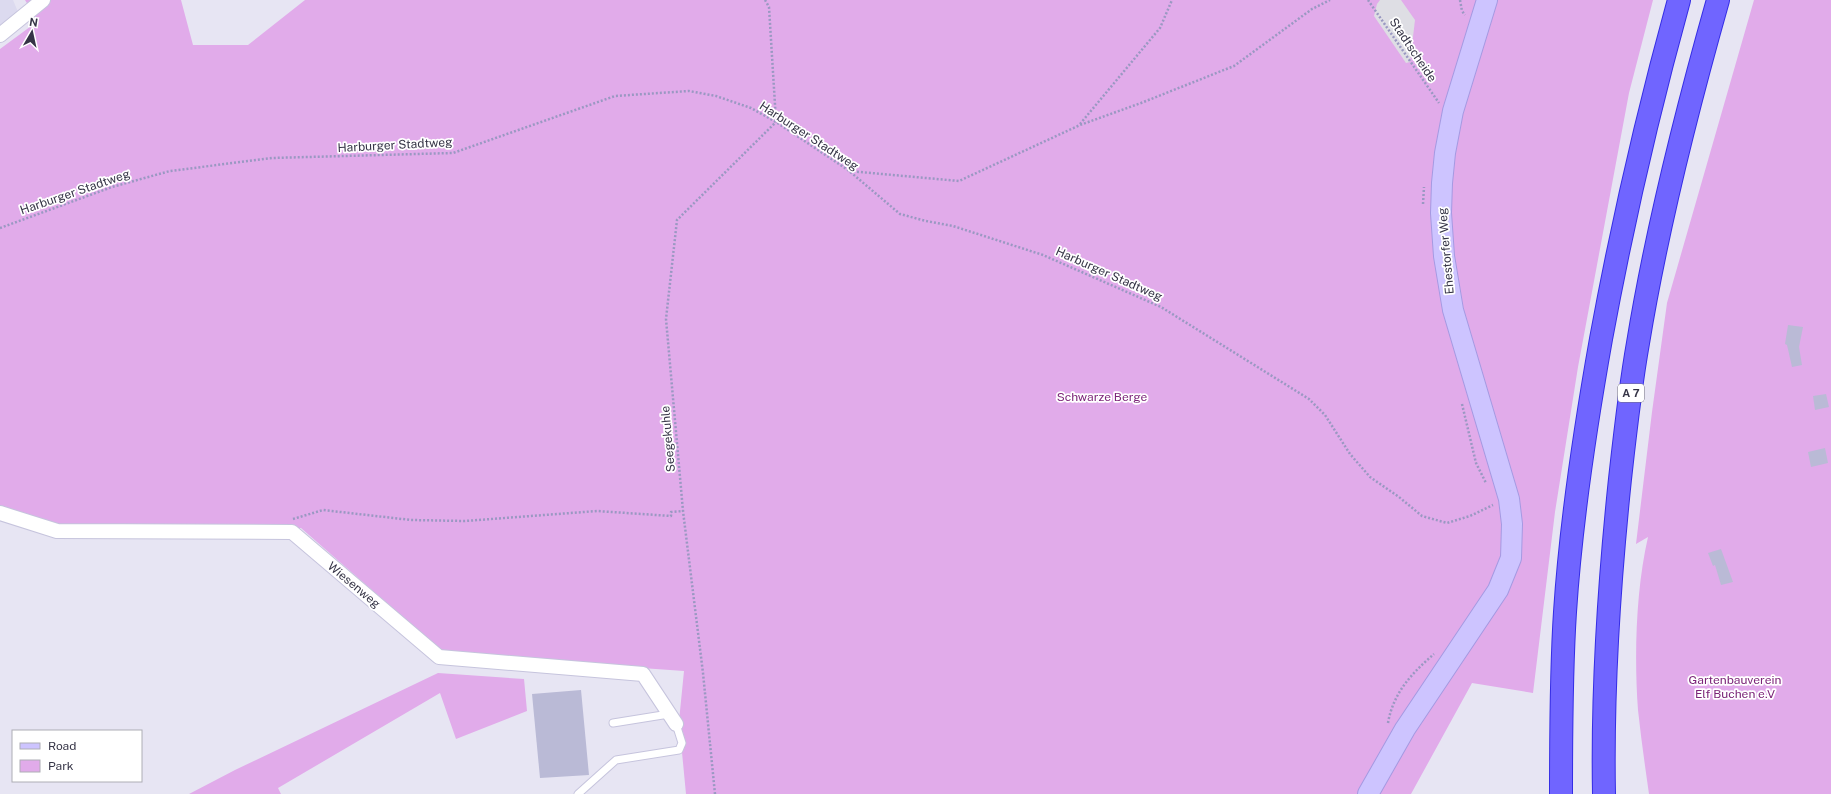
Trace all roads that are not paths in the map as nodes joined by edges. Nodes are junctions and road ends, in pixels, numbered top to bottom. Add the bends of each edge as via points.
1 (43, 0) edge
2 (1486, 0) edge
3 (1679, 0) edge
4 (1718, 0) edge
5 (0, 35) edge
6 (0, 513) edge
7 (673, 719) junction
8 (613, 723) dead end
9 (578, 794) edge
10 (1368, 794) edge
11 (1561, 794) edge
12 (1604, 794) edge

1 - 5 street
2 - 10 main road, Ehestorfer Weg via 1453,111 1445,153 1441,213 1444,256 1453,310 1502,501 1512,524 1511,552 1506,573 1498,590 1405,729
3 - 11 highway via 1630,190 1588,413 1573,528 1566,610 1562,667
4 - 12 highway, A 7 via 1693,88 1662,216 1638,342 1611,560 1603,733
6 - 7 street, Wiesenweg via 57,531 292,532 439,657 643,674
7 - 8 lane
7 - 9 lane via 682,743 679,750 616,760

